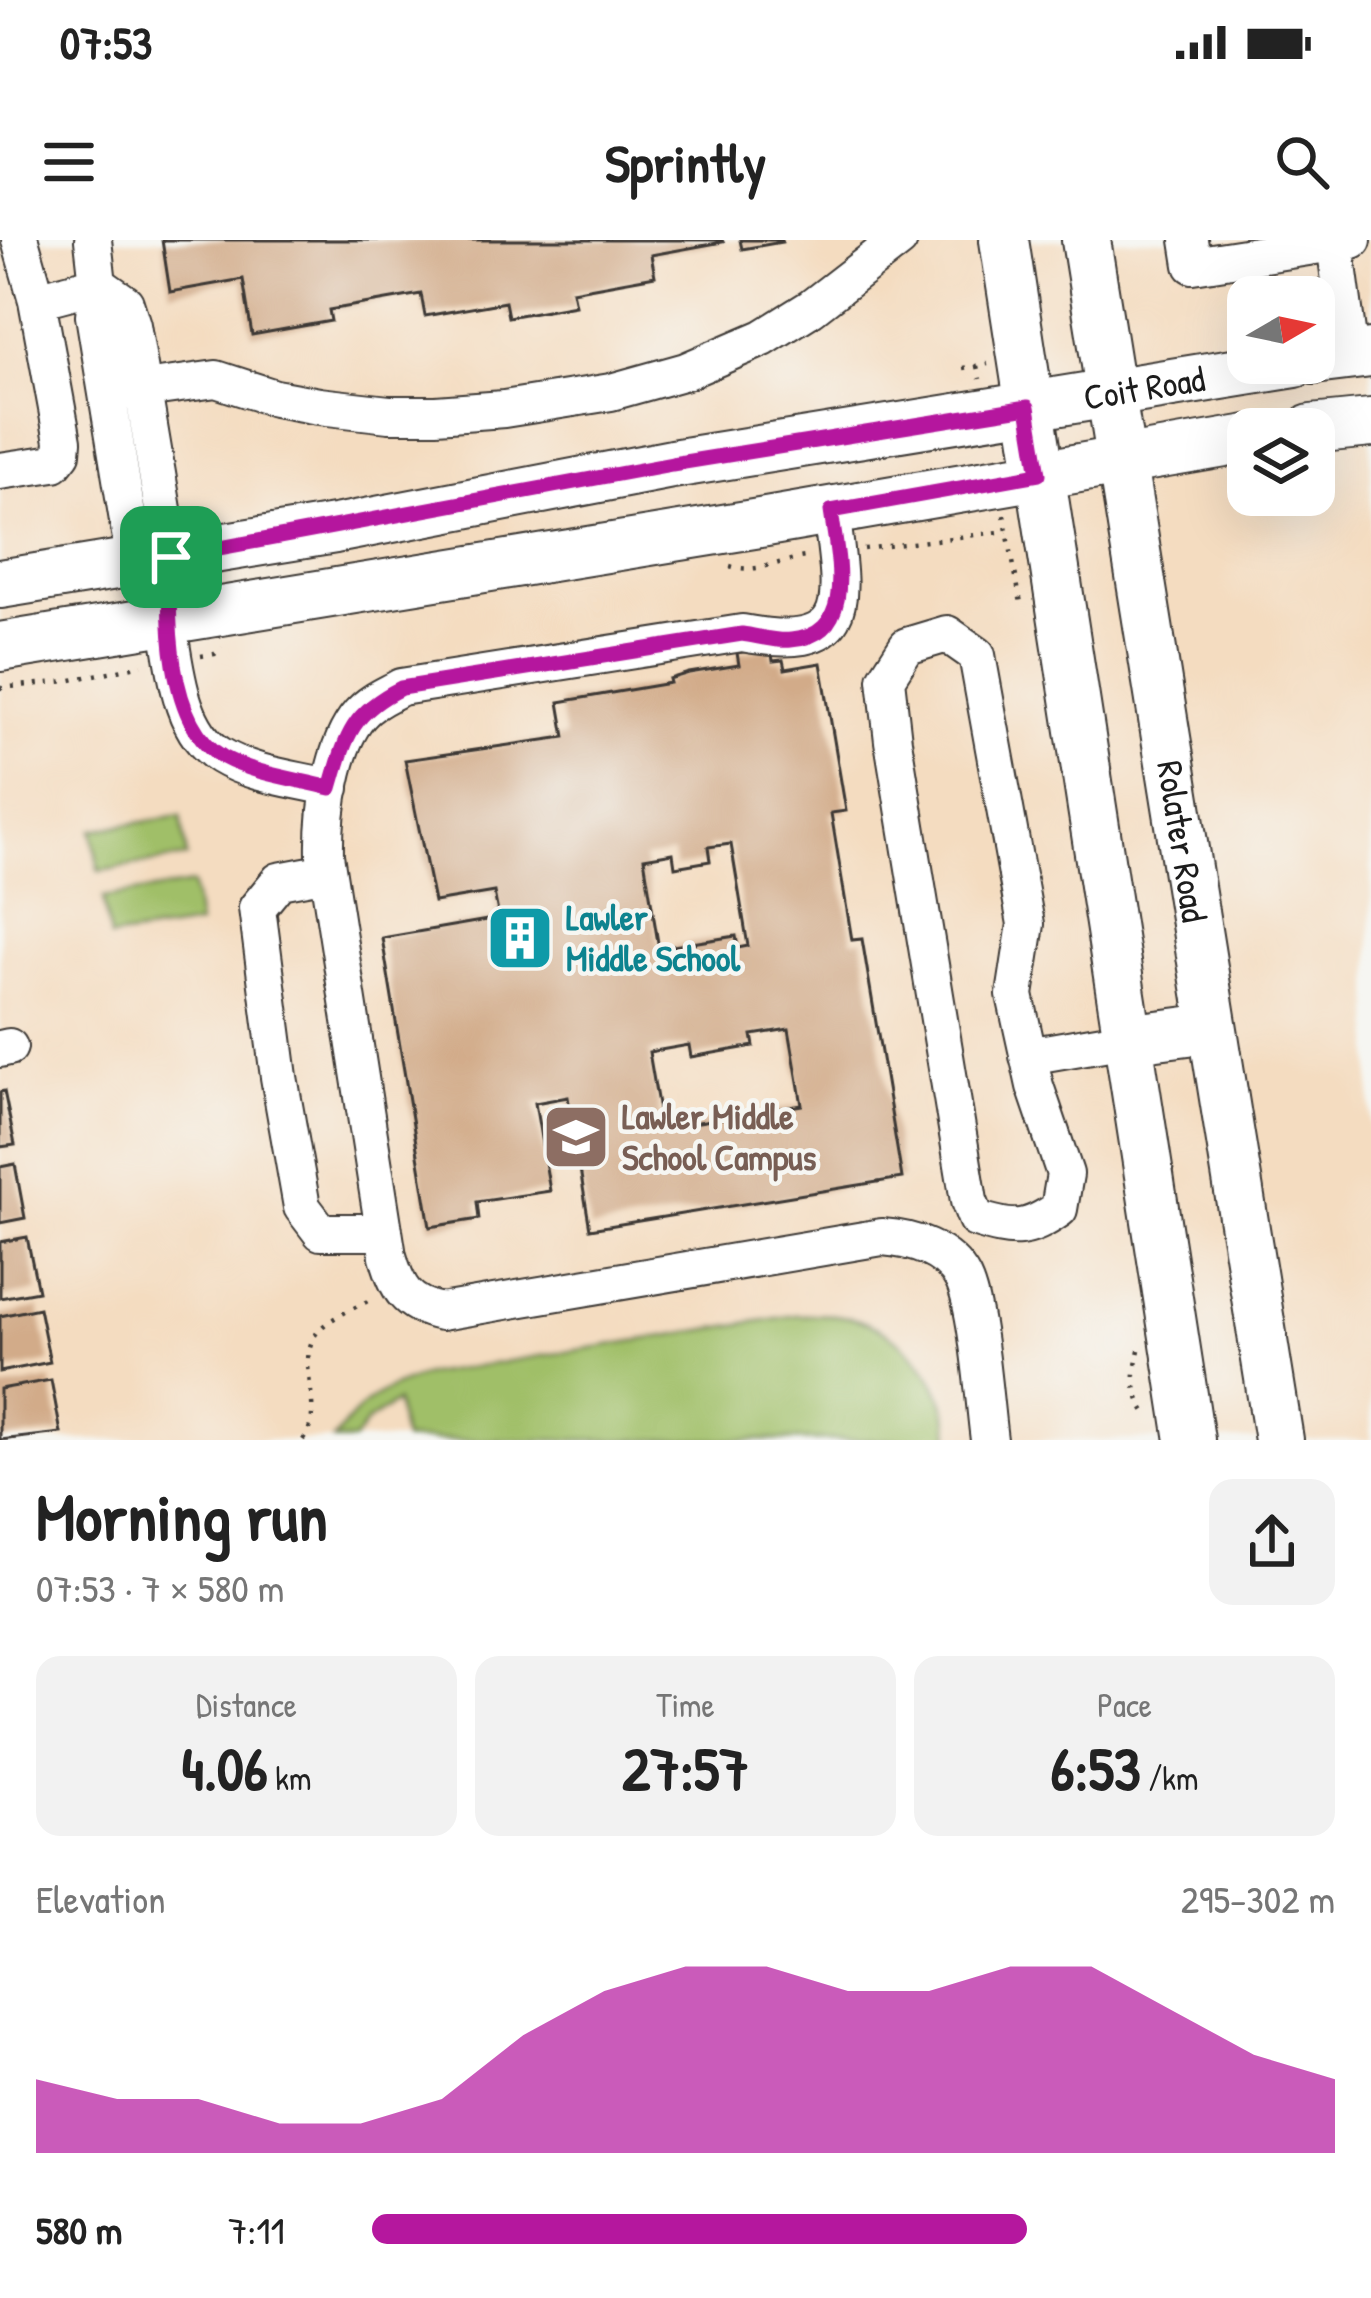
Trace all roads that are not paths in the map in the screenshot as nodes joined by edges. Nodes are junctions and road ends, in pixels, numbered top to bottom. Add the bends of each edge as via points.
1 (20, 240) edge
2 (93, 240) edge
3 (899, 240) edge
4 (1004, 240) edge
5 (1086, 240) edge
6 (1190, 240) edge
7 (1344, 241) edge
8 (98, 284) junction
9 (37, 300) junction
10 (1345, 356) edge
11 (1227, 374) edge
12 (126, 391) junction
13 (1108, 393) junction
14 (1028, 407) junction
15 (1371, 423) edge
16 (1335, 427) edge
17 (1227, 442) edge
18 (1120, 460) junction
19 (0, 471) edge
20 (1039, 474) junction
21 (831, 511) junction
22 (153, 560) junction
23 (0, 584) edge
24 (180, 645) junction
25 (0, 646) edge
26 (331, 788) junction
27 (327, 872) junction
28 (1211, 1028) junction
29 (1126, 1039) junction
30 (1028, 1056) junction
31 (384, 1232) junction
32 (989, 1440) edge
33 (1190, 1440) edge
34 (1279, 1440) edge

1 - 9 lane
2 - 8 lane
3 - 12 lane via 763,338 610,392 483,412 389,414 275,398 223,379
4 - 14 main road
5 - 13 main road, Rolater Road
6 - 7 lane via 1193,265
7 - 10 lane
8 - 9 lane
8 - 12 lane via 128,311
9 - 19 lane via 62,453 53,463
11 - 13 main road, Coit Road
12 - 22 lane
13 - 14 main road, Coit Road
13 - 18 main road, Rolater Road
14 - 20 main road
14 - 22 main road, Coit Road
15 - 16 main road
17 - 18 main road, Coit Road
18 - 20 main road, Coit Road
18 - 28 main road, Rolater Road
20 - 21 main road, Coit Road
20 - 29 main road
21 - 24 main road, Coit Road
21 - 26 lane via 837,605 813,636 742,634 401,688 359,715
22 - 23 main road, Coit Road
22 - 24 main road
24 - 25 main road, Coit Road
24 - 26 lane via 188,717 220,756
26 - 27 lane
27 - 31 lane
27 - 31 lane via 279,881 257,908 279,1077 302,1208 321,1232
28 - 29 main road
28 - 34 main road, Rolater Road
29 - 30 lane
29 - 33 main road
30 - 30 lane via 1015,994 1026,924 977,655 947,634 907,646 886,679 969,1201 976,1219 1005,1229 1034,1226 1059,1209 1065,1174
31 - 32 lane via 396,1286 408,1300 441,1312 908,1239 941,1255 962,1278

